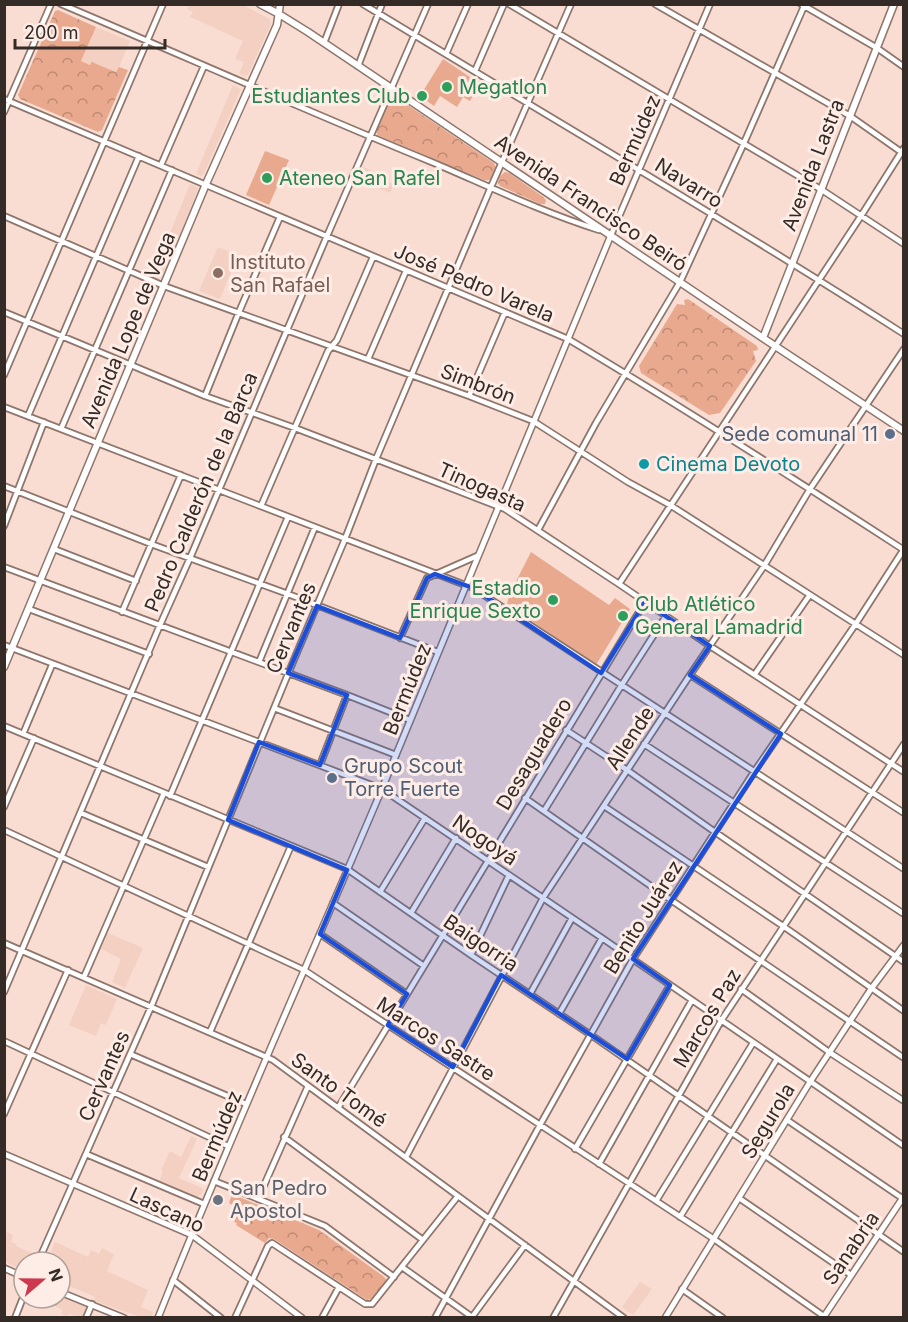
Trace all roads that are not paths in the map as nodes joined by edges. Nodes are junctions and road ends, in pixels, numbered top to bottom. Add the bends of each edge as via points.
1 (51, 4) edge
2 (61, 4) edge
3 (163, 4) edge
4 (260, 4) edge
5 (280, 4) edge
6 (339, 4) edge
7 (363, 4) edge
8 (382, 4) edge
9 (428, 4) edge
10 (468, 4) edge
11 (504, 4) edge
12 (509, 4) edge
13 (571, 4) edge
14 (655, 4) edge
15 (710, 4) edge
16 (894, 4) edge
17 (804, 5) edge
18 (279, 14) junction
19 (378, 14) junction
20 (699, 30) junction
21 (559, 33) junction
22 (415, 35) junction
23 (147, 41) junction
24 (324, 43) junction
25 (877, 48) junction
26 (446, 54) junction
27 (204, 66) junction
28 (358, 66) junction
29 (903, 67) edge
30 (475, 71) junction
31 (775, 73) junction
32 (250, 85) junction
33 (392, 89) junction
34 (670, 99) junction
35 (7, 100) edge
36 (529, 103) junction
37 (4, 112) edge
38 (850, 116) junction
39 (370, 137) junction
40 (105, 142) junction
41 (744, 143) junction
42 (903, 152) edge
43 (139, 156) junction
44 (502, 163) junction
45 (161, 165) junction
46 (172, 170) junction
47 (639, 170) junction
48 (206, 184) junction
49 (491, 187) junction
50 (822, 190) junction
51 (711, 214) junction
52 (4, 216) edge
53 (861, 216) junction
54 (280, 217) junction
55 (604, 231) junction
56 (327, 236) junction
57 (611, 236) junction
58 (62, 241) junction
59 (903, 244) edge
60 (96, 256) junction
61 (373, 256) junction
62 (793, 263) junction
63 (129, 271) junction
64 (406, 271) junction
65 (819, 279) junction
66 (680, 282) junction
67 (164, 286) junction
68 (449, 288) junction
69 (4, 312) edge
70 (239, 312) junction
71 (505, 312) junction
72 (27, 322) junction
73 (287, 330) junction
74 (903, 334) edge
75 (62, 336) junction
76 (763, 338) junction
77 (568, 339) junction
78 (332, 346) junction
79 (776, 346) junction
80 (903, 350) edge
81 (94, 351) junction
82 (368, 359) junction
83 (131, 366) junction
84 (626, 374) junction
85 (4, 375) edge
86 (412, 376) junction
87 (205, 396) junction
88 (469, 396) junction
89 (865, 406) junction
90 (4, 407) edge
91 (252, 413) junction
92 (28, 416) junction
93 (533, 421) junction
94 (44, 422) junction
95 (295, 428) junction
96 (61, 429) junction
97 (903, 431) edge
98 (719, 432) junction
99 (98, 443) junction
100 (581, 452) junction
101 (376, 459) junction
102 (181, 475) junction
103 (4, 486) edge
104 (810, 489) junction
105 (219, 490) junction
106 (18, 491) junction
107 (670, 505) junction
108 (261, 506) junction
109 (498, 506) junction
110 (69, 511) junction
111 (288, 516) junction
112 (4, 526) edge
113 (315, 527) junction
114 (538, 530) junction
115 (345, 539) junction
116 (151, 544) junction
117 (54, 549) junction
118 (903, 550) edge
119 (477, 556) junction
120 (190, 558) junction
121 (764, 566) junction
122 (4, 567) edge
123 (435, 574) junction
124 (41, 580) junction
125 (136, 581) junction
126 (260, 584) junction
127 (619, 584) junction
128 (465, 585) junction
129 (288, 594) junction
130 (809, 596) junction
131 (645, 602) junction
132 (317, 606) junction
133 (29, 609) junction
134 (122, 612) junction
135 (666, 616) junction
136 (160, 625) junction
137 (855, 625) junction
138 (400, 638) junction
139 (4, 645) edge
140 (710, 646) junction
141 (12, 648) junction
142 (230, 651) junction
143 (438, 652) junction
144 (148, 654) junction
145 (903, 655) edge
146 (259, 662) junction
147 (52, 664) junction
148 (4, 668) edge
149 (288, 673) junction
150 (601, 673) junction
151 (755, 674) junction
152 (690, 675) junction
153 (621, 686) junction
154 (132, 694) junction
155 (347, 695) junction
156 (801, 704) junction
157 (274, 708) junction
158 (665, 713) junction
159 (410, 720) junction
160 (202, 721) junction
161 (4, 726) edge
162 (333, 730) junction
163 (566, 730) junction
164 (23, 734) junction
165 (781, 734) junction
166 (34, 738) junction
167 (260, 742) junction
168 (586, 744) junction
169 (645, 744) junction
170 (903, 744) edge
171 (396, 754) junction
172 (890, 764) junction
173 (320, 765) junction
174 (101, 766) junction
175 (627, 770) junction
176 (754, 772) junction
177 (903, 772) edge
178 (382, 789) junction
179 (872, 792) junction
180 (164, 793) junction
181 (170, 796) junction
182 (525, 798) junction
183 (735, 802) junction
184 (604, 806) junction
185 (4, 807) edge
186 (544, 811) junction
187 (81, 813) junction
188 (903, 813) edge
189 (425, 818) junction
190 (228, 820) junction
191 (4, 830) edge
192 (714, 832) junction
193 (846, 832) junction
194 (582, 837) junction
195 (456, 838) junction
196 (144, 840) junction
197 (291, 846) junction
198 (62, 856) junction
199 (488, 861) junction
200 (825, 862) junction
201 (693, 865) junction
202 (208, 867) junction
203 (903, 869) edge
204 (347, 870) junction
205 (509, 875) junction
206 (124, 885) junction
207 (380, 892) junction
208 (804, 894) junction
209 (543, 898) junction
210 (671, 900) junction
211 (333, 903) junction
212 (411, 913) junction
213 (903, 914) edge
214 (188, 916) junction
215 (572, 918) junction
216 (783, 926) junction
217 (320, 934) junction
218 (443, 935) junction
219 (602, 938) junction
220 (4, 943) edge
221 (249, 943) junction
222 (903, 945) edge
223 (22, 951) junction
224 (471, 955) junction
225 (894, 956) junction
226 (633, 959) junction
227 (760, 960) junction
228 (903, 962) edge
229 (424, 966) junction
230 (68, 970) junction
231 (304, 970) junction
232 (501, 975) junction
233 (84, 977) junction
234 (670, 985) junction
235 (741, 989) junction
236 (871, 989) junction
237 (4, 992) edge
238 (407, 994) junction
239 (530, 994) junction
240 (692, 1000) junction
241 (151, 1006) junction
242 (903, 1011) edge
243 (559, 1014) junction
244 (721, 1021) junction
245 (850, 1021) junction
246 (388, 1025) junction
247 (210, 1032) junction
248 (591, 1035) junction
249 (4, 1041) edge
250 (753, 1043) junction
251 (830, 1052) junction
252 (31, 1053) junction
253 (130, 1054) junction
254 (267, 1056) junction
255 (903, 1058) edge
256 (627, 1059) junction
257 (777, 1059) junction
258 (453, 1067) junction
259 (650, 1076) junction
260 (810, 1082) junction
261 (308, 1086) junction
262 (113, 1093) junction
263 (678, 1095) junction
264 (903, 1101) edge
265 (246, 1104) junction
266 (339, 1108) junction
267 (4, 1114) edge
268 (708, 1117) junction
269 (787, 1120) junction
270 (540, 1125) junction
271 (732, 1133) junction
272 (284, 1137) junction
273 (228, 1146) junction
274 (903, 1146) edge
275 (575, 1149) junction
276 (4, 1154) edge
277 (87, 1154) junction
278 (765, 1156) junction
279 (406, 1157) junction
280 (598, 1164) junction
281 (214, 1181) junction
282 (628, 1183) junction
283 (73, 1184) junction
284 (458, 1196) junction
285 (903, 1197) edge
286 (739, 1198) junction
287 (258, 1199) junction
288 (656, 1201) junction
289 (204, 1204) junction
290 (680, 1217) junction
291 (489, 1219) junction
292 (878, 1234) junction
293 (192, 1235) junction
294 (714, 1239) junction
295 (423, 1240) junction
296 (525, 1245) junction
297 (43, 1250) edge
298 (903, 1252) edge
299 (402, 1267) junction
300 (851, 1275) junction
301 (394, 1277) junction
302 (173, 1280) junction
303 (253, 1280) junction
304 (573, 1281) junction
305 (339, 1287) junction
306 (682, 1289) junction
307 (72, 1296) edge
308 (446, 1299) junction
309 (92, 1304) junction
310 (86, 1317) edge
311 (124, 1317) edge
312 (158, 1317) edge
313 (220, 1317) edge
314 (235, 1317) edge
315 (302, 1317) edge
316 (322, 1317) edge
317 (435, 1317) edge
318 (472, 1317) edge
319 (553, 1317) edge
320 (624, 1317) edge
321 (665, 1317) edge
322 (723, 1317) edge
323 (824, 1317) edge

1 - 35 street
2 - 23 street
3 - 23 street
4 - 18 main road, Avenida Francisco Beiró
5 - 18 main road, Avenida Lope de Vega
6 - 24 street
7 - 19 street, Navarro
8 - 19 street
9 - 22 street, Pedro Calderón de la Barca
10 - 26 street
11 - 30 street
12 - 21 street
13 - 21 street, Cervantes
14 - 20 street
15 - 20 street, Bermúdez
16 - 25 main road, Avenida Lastra
17 - 25 street
17 - 31 street
18 - 24 main road, Avenida Francisco Beiró
18 - 32 main road, Avenida Lope de Vega
19 - 22 street, Navarro
19 - 28 street
20 - 31 street
20 - 34 street, Bermúdez
21 - 34 street
21 - 36 street, Cervantes
22 - 26 street, Navarro
22 - 33 street, Pedro Calderón de la Barca
23 - 27 street
23 - 40 street
24 - 28 main road, Avenida Francisco Beiró
25 - 29 street
25 - 38 main road, Avenida Lastra
26 - 30 street, Navarro
27 - 32 street
27 - 45 street
28 - 33 main road, Avenida Francisco Beiró
30 - 36 street, Navarro
31 - 38 street
31 - 41 street
32 - 39 street
32 - 48 main road, Avenida Lope de Vega
33 - 39 street, Pedro Calderón de la Barca
33 - 44 main road, Avenida Francisco Beiró
34 - 41 street
34 - 47 street, Bermúdez
35 - 37 street
35 - 40 street, José Pedro Varela
36 - 44 street, Cervantes
36 - 47 street, Navarro
38 - 42 street
38 - 50 main road, Avenida Lastra
39 - 49 street
39 - 56 street, Pedro Calderón de la Barca
40 - 43 street, José Pedro Varela
40 - 58 street
41 - 50 street
41 - 51 street
42 - 53 street
43 - 45 street, José Pedro Varela
43 - 60 street
44 - 49 street, Cervantes
44 - 55 main road, Avenida Francisco Beiró
45 - 46 street, José Pedro Varela
46 - 48 street, José Pedro Varela
46 - 63 street
47 - 51 street, Navarro
47 - 57 street, Bermúdez
48 - 54 street, José Pedro Varela
48 - 67 main road, Avenida Lope de Vega
49 - 55 street
49 - 68 street, Cervantes
50 - 53 street
50 - 62 main road, Avenida Lastra
51 - 62 street, Navarro
51 - 66 street
52 - 58 street, Simbrón
53 - 59 street
53 - 65 street
54 - 56 street, José Pedro Varela
54 - 70 street
55 - 57 main road, Avenida Francisco Beiró
56 - 61 street, José Pedro Varela
56 - 73 street, Pedro Calderón de la Barca
57 - 66 main road, Avenida Francisco Beiró
57 - 77 street, Bermúdez
58 - 60 street, Simbrón
58 - 72 street
60 - 63 street, Simbrón
60 - 75 street
61 - 64 street, José Pedro Varela
61 - 78 street
62 - 65 street, Navarro
62 - 76 main road, Avenida Lastra
63 - 67 street, Simbrón
63 - 81 street
64 - 68 street, José Pedro Varela
64 - 82 street
65 - 74 street, Navarro
65 - 79 street
66 - 76 main road, Avenida Francisco Beiró
66 - 84 street
67 - 70 street, Simbrón
67 - 83 main road, Avenida Lope de Vega
68 - 71 street, José Pedro Varela
68 - 86 street, Cervantes
69 - 72 street, Tinogasta
70 - 73 street, Simbrón
70 - 87 street
71 - 77 street, José Pedro Varela
71 - 88 street
72 - 75 street, Tinogasta
72 - 85 street
73 - 78 street, Simbrón
73 - 91 street, Pedro Calderón de la Barca
75 - 81 street, Tinogasta
75 - 92 street
76 - 79 main road, Avenida Francisco Beiró
77 - 84 street, José Pedro Varela
77 - 93 street, Bermúdez
78 - 82 street, Simbrón
78 - 95 street
79 - 89 main road, Avenida Francisco Beiró
79 - 98 street
80 - 89 street, Allende
81 - 83 street, Tinogasta
81 - 96 street
82 - 86 street, Simbrón
83 - 87 street, Tinogasta
83 - 99 main road, Avenida Lope de Vega
84 - 98 street, José Pedro Varela
84 - 100 street
86 - 88 street, Simbrón
86 - 101 street, Cervantes
87 - 91 street, Tinogasta
88 - 93 street, Simbrón
89 - 97 main road, Avenida Francisco Beiró
89 - 104 street, Allende
90 - 92 street
91 - 95 street, Tinogasta
91 - 105 street, Pedro Calderón de la Barca
92 - 94 street
93 - 100 street, Simbrón
93 - 109 street, Bermúdez
94 - 96 street
94 - 106 street
95 - 101 street, Tinogasta
95 - 108 street
96 - 99 street
98 - 104 street, José Pedro Varela
98 - 107 street
99 - 102 street
99 - 110 main road, Avenida Lope de Vega
100 - 107 street, Simbrón
100 - 114 street
101 - 109 street, Tinogasta
101 - 115 street, Cervantes
102 - 105 street
102 - 116 street
103 - 106 street
104 - 118 street, José Pedro Varela
104 - 121 street, Allende
105 - 108 street
105 - 120 street, Pedro Calderón de la Barca
106 - 110 street
106 - 112 street
107 - 121 street, Simbrón
107 - 127 street
108 - 111 street
109 - 114 street, Tinogasta
109 - 119 street, Bermúdez
110 - 116 street
110 - 117 main road, Avenida Lope de Vega
111 - 113 street
111 - 126 street
113 - 115 street
113 - 129 street
114 - 127 street, Tinogasta
115 - 123 street
115 - 132 street, Cervantes
116 - 120 street
116 - 125 street
117 - 124 main road, Avenida Lope de Vega
117 - 125 street
118 - 137 street, Benito Juárez
119 - 123 street
119 - 128 street, Bermúdez
120 - 126 street
120 - 136 street, Pedro Calderón de la Barca
121 - 130 street, Simbrón
121 - 140 street, Allende
122 - 124 street
123 - 128 street
123 - 138 street via 428,578
124 - 133 main road, Avenida Lope de Vega
124 - 134 street
125 - 134 street
126 - 129 street
126 - 142 street
127 - 131 street, Tinogasta
128 - 143 street, Bermúdez
128 - 150 street
129 - 132 street
129 - 146 street
130 - 137 street, Simbrón
130 - 151 street
131 - 135 street, Tinogasta
131 - 150 street, Desaguadero
132 - 138 street
132 - 149 street, Cervantes
133 - 141 main road, Avenida Lope de Vega
133 - 144 street
134 - 136 street
135 - 140 street, Tinogasta
135 - 153 street
136 - 142 street
136 - 144 street, Pedro Calderón de la Barca
137 - 145 street, Simbrón
137 - 156 street, Benito Juárez
138 - 143 street
139 - 141 street, Nogoyá
140 - 151 street, Tinogasta
140 - 152 street, Allende
141 - 147 street, Nogoyá
141 - 148 main road, Avenida Lope de Vega
142 - 146 street
142 - 160 street
143 - 159 street, Bermúdez
144 - 154 street, Pedro Calderón de la Barca
146 - 149 street
147 - 154 street, Nogoyá
147 - 164 street
149 - 155 street
149 - 157 street, Cervantes
150 - 153 street
150 - 163 street, Desaguadero
151 - 156 street, Tinogasta
152 - 158 street, Allende
152 - 165 street
153 - 158 street
153 - 168 street
154 - 160 street, Nogoyá
154 - 174 street, Pedro Calderón de la Barca
155 - 159 street
155 - 162 street
156 - 165 street, Benito Juárez
156 - 172 street, Tinogasta
157 - 162 street
157 - 167 street, Cervantes
158 - 169 street, Allende
158 - 176 street
159 - 171 street, Bermúdez
160 - 167 street, Nogoyá
160 - 181 street
161 - 164 street, Baigorria
162 - 171 street
162 - 173 street
163 - 168 street
163 - 182 street, Desaguadero
164 - 166 street, Baigorria
165 - 176 street, Benito Juárez
165 - 179 street
166 - 174 street, Baigorria
166 - 185 street
167 - 173 street, Nogoyá
167 - 190 street, Cervantes
168 - 175 street
168 - 186 street
169 - 175 street, Allende
169 - 183 street
170 - 172 street, Marcos Paz
171 - 178 street, Bermúdez
172 - 177 street, Tinogasta
172 - 179 street, Marcos Paz
173 - 178 street, Nogoyá
174 - 180 street, Baigorria
174 - 187 street, Pedro Calderón de la Barca
175 - 184 street, Allende
175 - 192 street
176 - 183 street, Benito Juárez
176 - 193 street
178 - 189 street, Nogoyá
178 - 204 street, Bermúdez
179 - 188 street
179 - 193 street, Marcos Paz
180 - 181 street, Baigorria
180 - 196 street
181 - 190 street, Baigorria
182 - 186 street
182 - 199 street, Desaguadero
183 - 192 street, Benito Juárez
183 - 200 street
184 - 194 street, Allende
184 - 201 street
186 - 194 street
187 - 196 street
187 - 198 street, Pedro Calderón de la Barca
189 - 195 street, Nogoyá
189 - 207 street
190 - 197 street, Baigorria
190 - 202 street, Cervantes
191 - 198 street, Marcos Sastre
192 - 201 street, Benito Juárez
192 - 208 street
193 - 200 street, Marcos Paz
193 - 203 street
194 - 209 street, Allende
194 - 210 street
195 - 199 street, Nogoyá
195 - 212 street
196 - 202 street
196 - 206 street
197 - 204 street, Baigorria
197 - 221 street
198 - 206 street, Marcos Sastre
198 - 223 street, Pedro Calderón de la Barca
199 - 205 street, Nogoyá
199 - 218 street, Desaguadero
200 - 208 street, Marcos Paz
200 - 213 street
201 - 210 street, Benito Juárez
201 - 216 street
202 - 214 street, Cervantes
204 - 207 street, Baigorria
204 - 211 street, Bermúdez
205 - 209 street, Nogoyá
205 - 224 street
206 - 214 street, Marcos Sastre
206 - 233 street
207 - 212 street, Baigorria
208 - 216 street, Marcos Paz
208 - 225 street
209 - 215 street, Nogoyá
209 - 232 street, Allende
210 - 226 street, Benito Juárez
210 - 227 street
211 - 217 street, Bermúdez
211 - 229 street
212 - 218 street, Baigorria
214 - 221 street, Marcos Sastre
214 - 241 street, Cervantes
215 - 219 street, Nogoyá
215 - 239 street
216 - 227 street, Marcos Paz
216 - 236 street
217 - 231 street, Bermúdez
217 - 238 street
218 - 224 street, Baigorria
218 - 229 street, Desaguadero
219 - 226 street, Nogoyá
219 - 243 street
220 - 223 street, Santo Tomé
221 - 231 street, Marcos Sastre
221 - 247 street
222 - 225 street, Segurola
223 - 230 street, Santo Tomé
223 - 237 street, Pedro Calderón de la Barca
224 - 232 street, Baigorria
225 - 228 street
225 - 236 street, Segurola
226 - 234 street, Nogoyá
226 - 248 street, Benito Juárez
227 - 235 street, Marcos Paz
227 - 245 street
229 - 238 street, Desaguadero
230 - 233 street, Santo Tomé
230 - 252 street
231 - 246 street, Marcos Sastre
231 - 254 street, Bermúdez
232 - 239 street, Baigorria
232 - 258 street, Allende
233 - 241 street, Santo Tomé
234 - 240 street, Nogoyá
234 - 256 street
235 - 244 street, Marcos Paz
235 - 251 street
236 - 242 street
236 - 245 street, Segurola
238 - 246 street, Desaguadero
239 - 243 street, Baigorria
240 - 244 street, Nogoyá
240 - 259 street
241 - 247 street, Santo Tomé
241 - 253 street, Cervantes
243 - 248 street, Baigorria
244 - 250 street, Nogoyá
244 - 263 street, Marcos Paz
245 - 251 street, Segurola
245 - 255 street
246 - 258 street, Marcos Sastre
246 - 266 street, Desaguadero
247 - 254 street, Santo Tomé
248 - 256 street, Baigorria
248 - 270 street, Benito Juárez
249 - 252 street
250 - 257 street, Nogoyá
250 - 268 street
251 - 260 street, Segurola
251 - 264 street
252 - 262 street
252 - 267 street
253 - 262 street, Cervantes
253 - 265 street
254 - 261 street, Santo Tomé
254 - 265 street, Bermúdez
256 - 259 street, Baigorria
256 - 275 street
257 - 260 street, Nogoyá
257 - 271 street
258 - 270 street, Marcos Sastre
258 - 279 street, Allende
259 - 263 street, Baigorria
259 - 280 street
260 - 269 street, Segurola
260 - 274 street, Nogoyá
261 - 266 street, Santo Tomé
261 - 272 street
262 - 273 street
262 - 277 street, Cervantes
263 - 268 street, Baigorria
263 - 282 street, Marcos Paz
265 - 273 street, Bermúdez
266 - 279 street, Santo Tomé
268 - 271 street, Baigorria
268 - 288 street
269 - 278 street, Segurola
269 - 285 street
270 - 275 street, Marcos Sastre
270 - 291 street, Benito Juárez
271 - 278 street, Baigorria
271 - 290 street
272 - 287 street
272 - 295 street
273 - 281 street, Bermúdez
275 - 280 street, Marcos Sastre
276 - 283 street, Lascano
277 - 283 street, Cervantes
277 - 289 street
278 - 286 street, Segurola
278 - 292 street, Baigorria
279 - 284 street, Santo Tomé
280 - 282 street, Marcos Sastre
281 - 287 street
281 - 289 street, Bermúdez
282 - 288 street, Marcos Sastre
282 - 304 street, Marcos Paz
283 - 293 street, Lascano
283 - 297 street, Cervantes
284 - 291 street, Santo Tomé
284 - 295 street
285 - 292 street, Sanabria
286 - 294 street, Segurola
286 - 300 street
287 - 301 street via 325,1226
288 - 290 street, Marcos Sastre
289 - 293 street, Bermúdez
290 - 294 street, Marcos Sastre
291 - 296 street, Santo Tomé
291 - 308 street, Benito Juárez
292 - 298 street, Baigorria
292 - 300 street, Sanabria
293 - 302 street, Bermúdez
293 - 303 street, Lascano
294 - 306 street, Segurola
294 - 323 street, Marcos Sastre
295 - 299 street
296 - 304 street, Santo Tomé
296 - 318 street
299 - 301 street
299 - 308 street
300 - 323 street, Sanabria
301 - 305 street via 370,1305
302 - 312 street, Bermúdez
302 - 313 street
303 - 305 street via 269,1244
303 - 314 street
303 - 315 street, Lascano
304 - 319 street, Marcos Paz
304 - 320 street, Santo Tomé
305 - 316 street
306 - 321 street, Segurola
306 - 322 street
307 - 309 street
308 - 317 street, Benito Juárez
308 - 318 street
309 - 310 street
309 - 311 street

